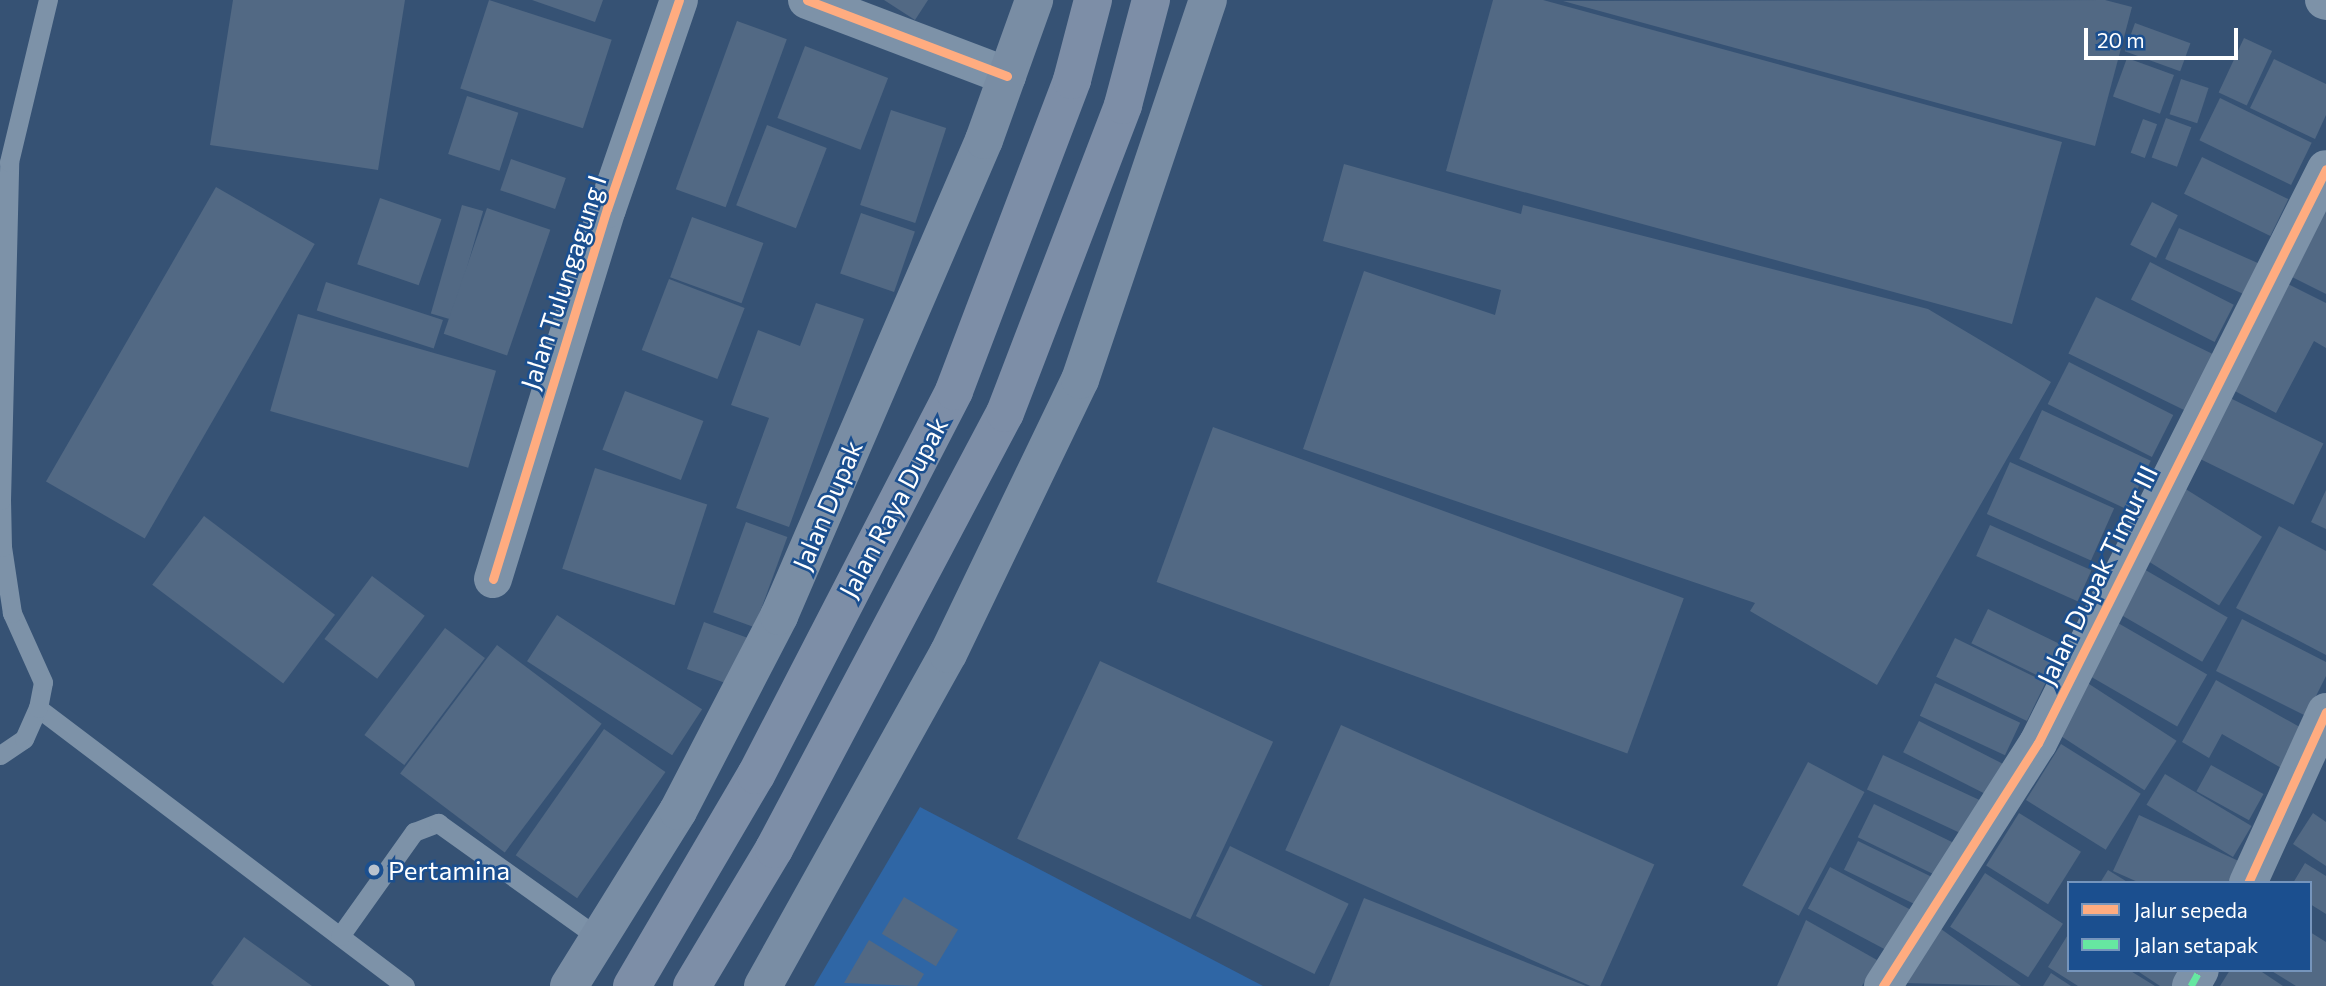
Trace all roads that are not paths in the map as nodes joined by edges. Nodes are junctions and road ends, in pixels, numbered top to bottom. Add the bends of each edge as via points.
1 (48, 0) edge
2 (679, 0) edge
3 (807, 0) edge
4 (1034, 0) edge
5 (1093, 0) edge
6 (1151, 0) edge
7 (1205, 1) edge
8 (1007, 76) junction
9 (5, 158) edge
10 (2326, 169) edge
11 (493, 579) dead end
12 (751, 670) junction
13 (792, 700) junction
14 (38, 708) junction
15 (2326, 712) edge
16 (0, 755) edge
17 (2249, 881) edge
18 (340, 936) junction
19 (600, 939) junction
20 (405, 986) edge
21 (569, 986) edge
22 (632, 986) edge
23 (692, 986) edge
24 (762, 986) edge
25 (1883, 986) edge

1 - 9 lane
2 - 11 street, Jalan Tulungagung I via 607,209
3 - 8 street
4 - 8 main road, Jalan Dupak
5 - 13 main road, Jalan Raya Dupak via 1072,80 954,391
6 - 23 main road via 1123,105 1005,413 774,849
7 - 24 main road via 1080,380 948,654
8 - 12 main road, Jalan Dupak via 984,140 833,491
9 - 14 lane via 2,547 12,613 43,682
10 - 25 street, Jalan Dupak Timur III via 2038,743
12 - 13 main road
12 - 19 main road, Jalan Dupak via 678,811
13 - 22 main road, Jalan Raya Dupak via 757,775
14 - 16 lane via 24,739
14 - 18 lane
15 - 17 street
18 - 19 lane via 414,831 438,823
18 - 20 lane
19 - 21 main road, Jalan Dupak

